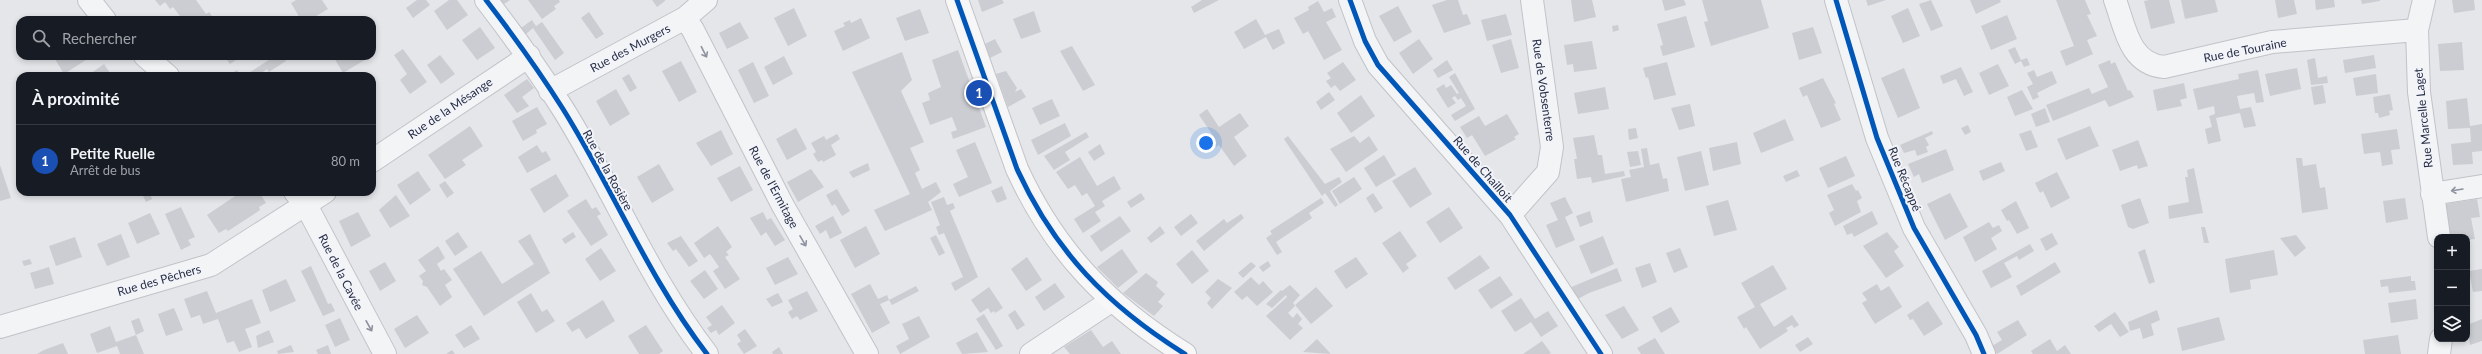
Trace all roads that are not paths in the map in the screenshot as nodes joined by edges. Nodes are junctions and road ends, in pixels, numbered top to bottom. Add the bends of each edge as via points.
1 (89, 0) edge
2 (486, 0) edge
3 (706, 0) edge
4 (957, 0) edge
5 (1350, 0) edge
6 (1532, 0) edge
7 (1836, 0) edge
8 (2115, 0) edge
9 (2424, 0) edge
10 (103, 16) edge
11 (685, 18) junction
12 (2417, 30) junction
13 (529, 56) junction
14 (150, 60) edge
15 (163, 72) edge
16 (550, 91) junction
17 (376, 158) edge
18 (2482, 186) edge
19 (2432, 194) junction
20 (300, 198) edge
21 (1510, 215) junction
22 (2439, 234) edge
23 (1111, 301) junction
24 (0, 327) edge
25 (2441, 342) edge
26 (385, 354) edge
27 (707, 354) edge
28 (867, 354) edge
29 (1031, 354) edge
30 (1185, 354) edge
31 (1601, 354) edge
32 (1984, 354) edge
33 (2439, 354) edge

1 - 10 street
2 - 13 street, Rue de la Rosière
3 - 11 street, Rue des Murgers
4 - 23 street via 1029,195 1061,247
5 - 21 street, Rue de Chailloit via 1365,41 1378,65
6 - 21 street, Rue de Vobsenterre via 1552,147 1548,172
7 - 32 street, Rue Récappé via 1877,138 1914,228 1976,335
8 - 12 street, Rue de Touraine via 2134,53 2147,64 2164,67 2272,42
9 - 12 street, Rue Marcelle Laget
11 - 16 street, Rue des Murgers
11 -> 28 street, Rue de l'Ermitage via 694,30 782,204
12 - 19 street, Rue Marcelle Laget via 2419,92
13 - 16 street, Rue de la Rosière
13 - 17 street, Rue de la Mésange
14 - 15 street
16 - 27 street, Rue de la Rosière via 682,322
18 -> 19 street
19 - 22 street, Rue Marcelle Laget
20 - 24 street, Rue des Pêchers via 211,265
20 -> 26 street, Rue de la Cavée
21 - 31 street, Rue de Chailloit
23 - 29 street
23 - 30 street via 1139,324
25 - 33 street

